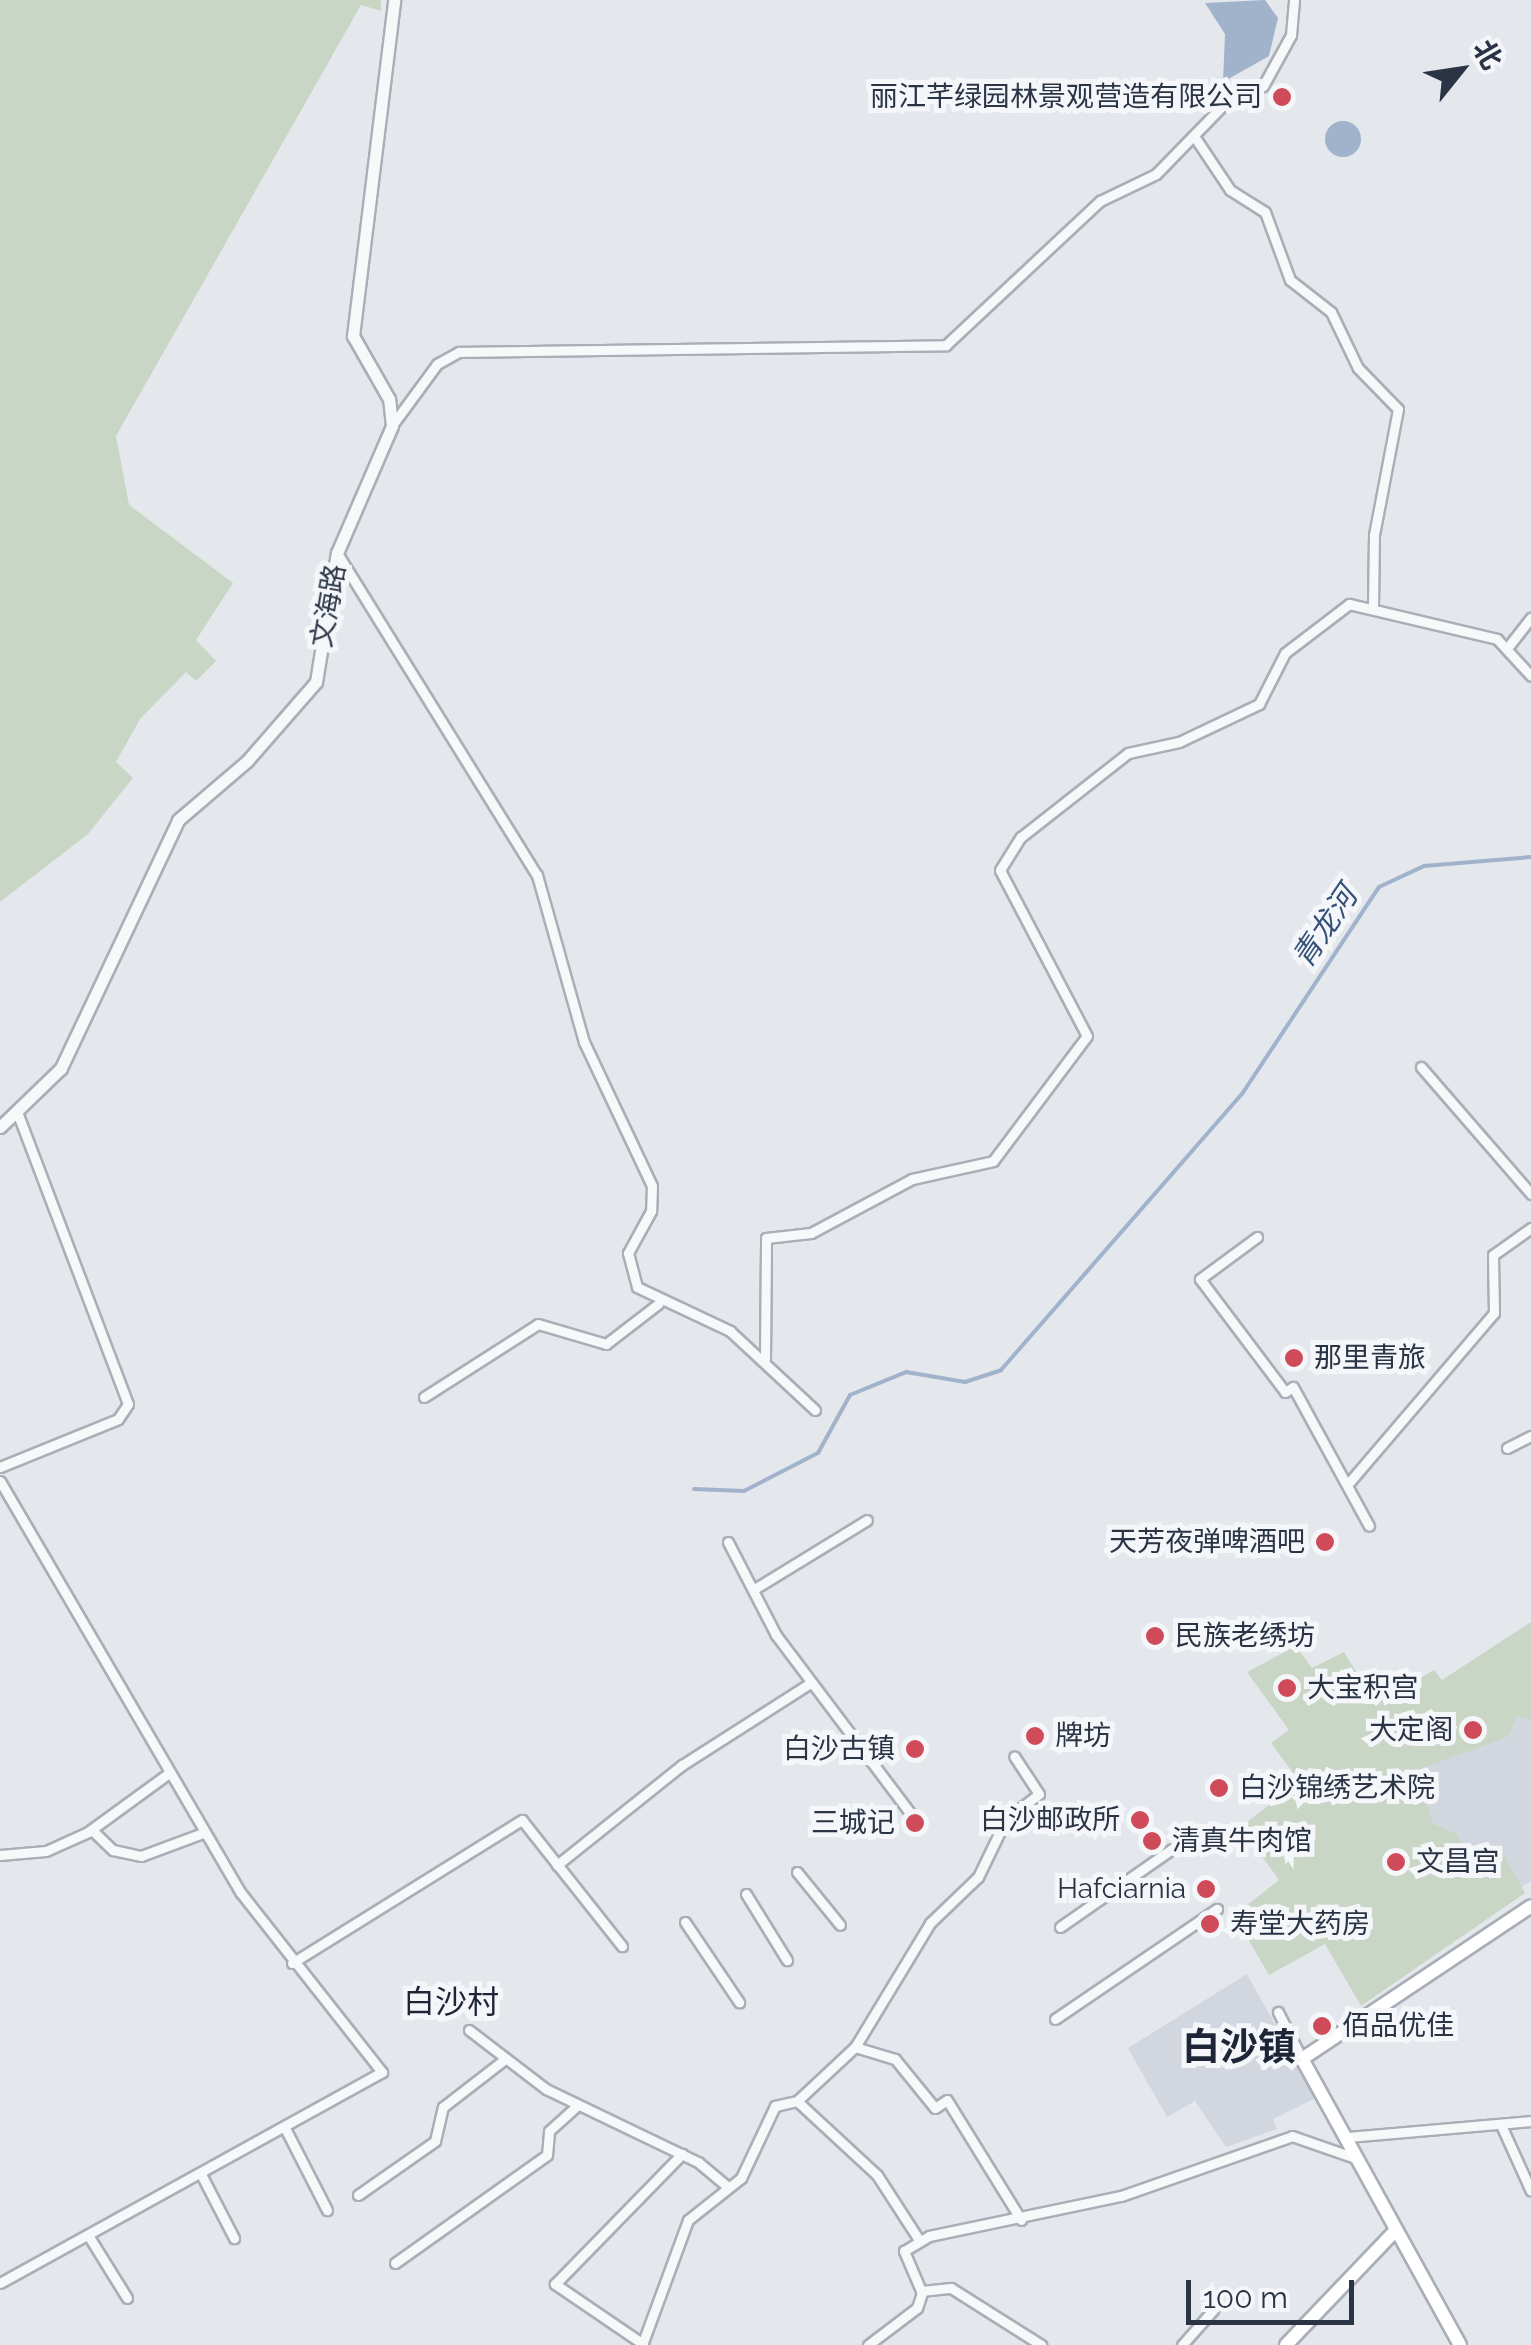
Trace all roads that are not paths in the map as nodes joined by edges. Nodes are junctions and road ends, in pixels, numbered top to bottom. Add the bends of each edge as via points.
1 (394, 0) edge
2 (1294, 0) edge
3 (1194, 136) junction
4 (392, 426) junction
5 (338, 553) junction
6 (1373, 608) junction
7 (1531, 618) edge
8 (1508, 647) junction
9 (1531, 676) edge
10 (1421, 1066) dead end
11 (17, 1112) junction
12 (0, 1126) edge
13 (1531, 1194) edge
14 (1531, 1228) edge
15 (1257, 1237) dead end
16 (658, 1304) junction
17 (765, 1359) junction
18 (424, 1397) dead end
19 (816, 1410) dead end
20 (1531, 1436) edge
21 (1507, 1448) dead end
22 (0, 1467) edge
23 (0, 1481) edge
24 (1347, 1485) junction
25 (867, 1520) dead end
26 (1369, 1526) dead end
27 (728, 1542) dead end
28 (756, 1588) junction
29 (810, 1683) junction
30 (1014, 1756) dead end
31 (168, 1773) junction
32 (911, 1814) dead end
33 (92, 1830) junction
34 (204, 1835) junction
35 (1172, 1850) dead end
36 (0, 1854) edge
37 (556, 1865) junction
38 (797, 1872) dead end
39 (746, 1894) dead end
40 (1531, 1906) edge
41 (1217, 1910) dead end
42 (685, 1922) dead end
43 (840, 1925) dead end
44 (1060, 1927) dead end
45 (622, 1946) dead end
46 (787, 1960) dead end
47 (292, 1963) junction
48 (739, 2002) dead end
49 (1278, 2012) dead end
50 (1055, 2019) dead end
51 (469, 2030) dead end
52 (855, 2047) junction
53 (505, 2059) junction
54 (1302, 2059) junction
55 (797, 2101) junction
56 (576, 2107) junction
57 (1531, 2121) edge
58 (1501, 2125) junction
59 (286, 2130) junction
60 (1348, 2137) junction
61 (682, 2154) junction
62 (1360, 2160) junction
63 (202, 2176) junction
64 (728, 2186) junction
65 (1531, 2191) edge
66 (358, 2195) dead end
67 (326, 2210) dead end
68 (1020, 2220) junction
69 (1396, 2230) junction
70 (88, 2235) junction
71 (234, 2238) dead end
72 (918, 2240) junction
73 (396, 2263) dead end
74 (0, 2283) edge
75 (921, 2291) junction
76 (128, 2298) dead end
77 (1213, 2310) dead end
78 (643, 2345) edge
79 (868, 2345) edge
80 (1041, 2345) edge
81 (1182, 2345) edge
82 (1286, 2345) edge
83 (1460, 2345) edge

1 - 4 street via 353,336 390,400
2 - 3 street via 1291,35 1263,86 1226,102
3 - 4 street via 1156,174 1106,197 1052,241 939,348 459,352 437,364
3 - 6 street via 1230,190 1264,212 1290,280 1331,312 1358,368 1398,409 1371,563
4 - 5 street, 文海路
5 - 11 street, 文海路 via 310,694 178,820 61,1068
5 - 16 street via 536,875 584,1042 652,1186 651,1211 627,1261 637,1288
6 - 8 street
6 - 17 street via 1349,604 1327,615 1285,653 1260,704 1180,742 1128,752 1016,843 1000,870 1086,1036 993,1161 912,1179 811,1232 766,1238
7 - 8 street
8 - 9 street
10 - 13 street
11 - 12 street, 文海路
11 - 22 street via 128,1404 118,1419
14 - 24 street via 1493,1255 1494,1313
15 - 24 street via 1200,1279 1285,1392 1293,1388
16 - 17 street via 691,1310
16 - 18 street via 606,1344 538,1324
17 - 19 street
20 - 21 street
23 - 31 street
24 - 26 street
25 - 28 street
27 - 28 street
28 - 29 street
29 - 32 street
29 - 37 street via 670,1774
30 - 52 street via 1039,1794 1006,1819 978,1877 930,1923
31 - 33 street
31 - 34 street
33 - 34 street via 113,1850 141,1856
33 - 36 street via 46,1851
34 - 47 street
35 - 44 street
37 - 45 street
37 - 47 street via 522,1820
38 - 43 street
39 - 46 street
40 - 54 main road
41 - 50 street
42 - 48 street
47 - 59 street via 382,2072
49 - 54 street
51 - 53 street
52 - 55 street
52 - 68 street via 895,2060 935,2108 947,2100
53 - 56 street
53 - 66 street via 443,2107 435,2141
54 - 60 main road
55 - 64 street via 770,2112
55 - 72 street via 877,2175
56 - 61 street
56 - 73 street via 548,2131 547,2155
57 - 58 street
58 - 60 street
58 - 65 street
59 - 63 street
59 - 67 street
60 - 62 main road
61 - 64 street
61 - 78 street via 555,2284
62 - 68 street via 1292,2136 1121,2196
62 - 69 main road
63 - 70 street
63 - 71 street
64 - 78 street via 682,2231 665,2302
68 - 72 street
69 - 82 main road
69 - 83 main road
70 - 74 street
70 - 76 street
72 - 75 street via 904,2251
75 - 79 street via 917,2308
75 - 80 street via 952,2288
77 - 81 street

